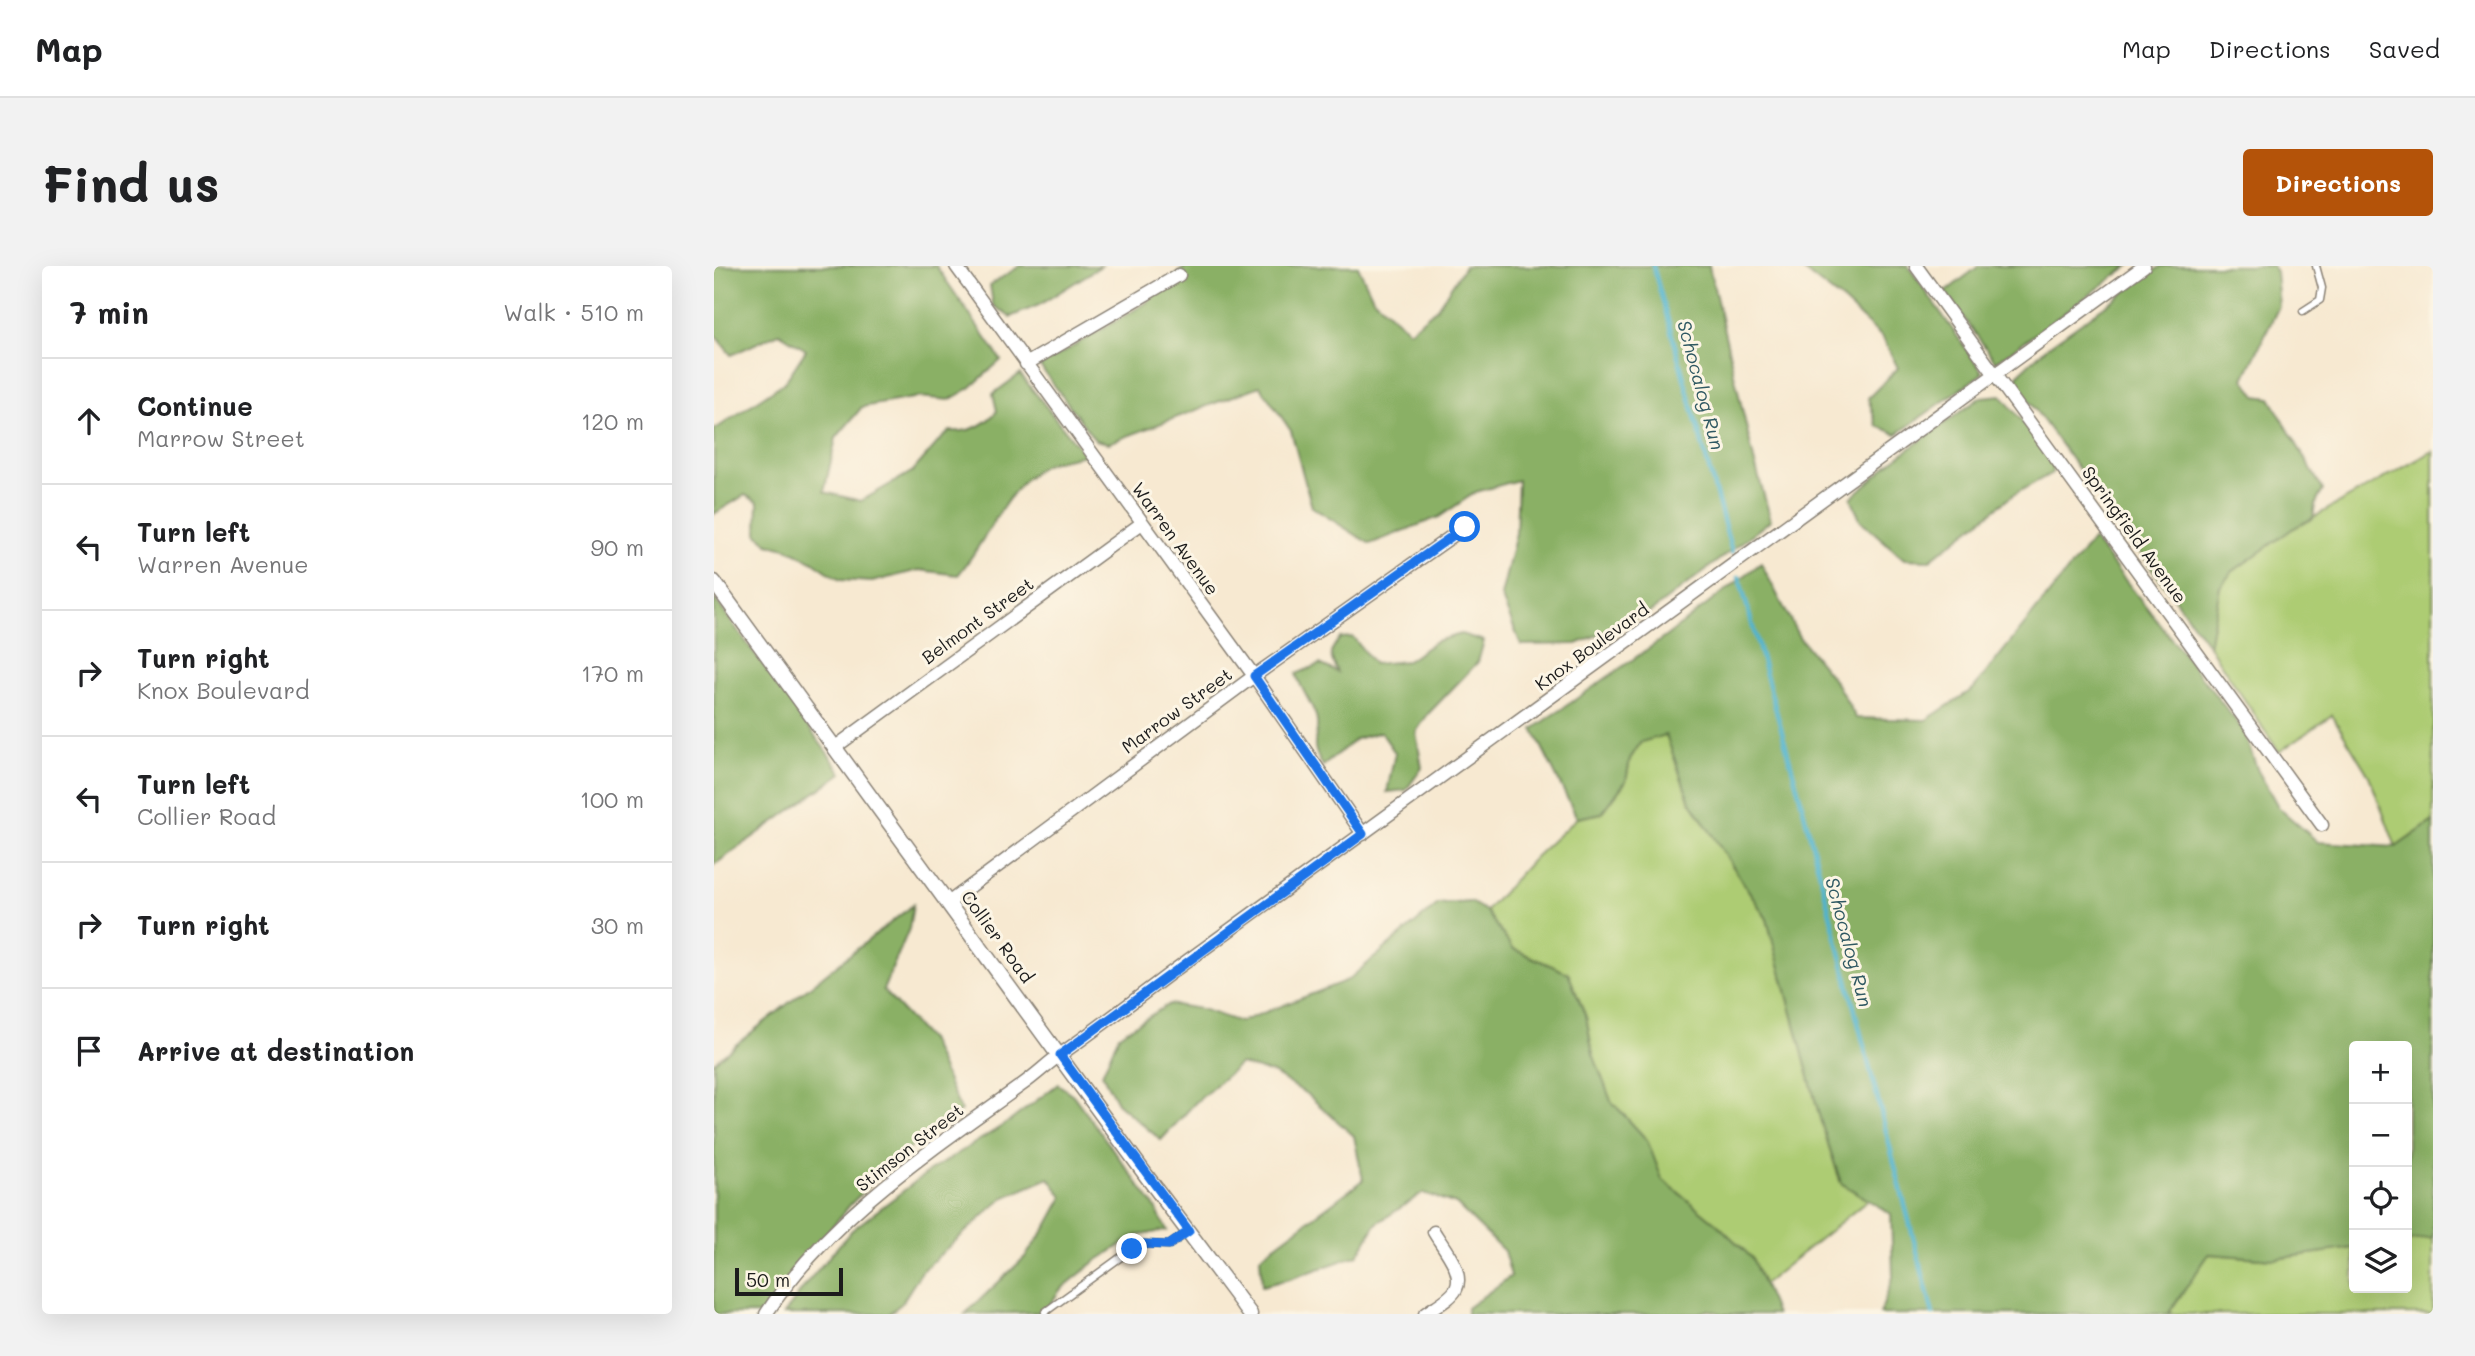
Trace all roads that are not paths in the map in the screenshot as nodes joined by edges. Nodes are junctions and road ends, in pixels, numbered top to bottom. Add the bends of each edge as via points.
1 (956, 266) edge
2 (1916, 266) edge
3 (2144, 266) edge
4 (2316, 266) edge
5 (1180, 275) dead end
6 (2303, 311) dead end
7 (1026, 364) junction
8 (1994, 375) junction
9 (1142, 523) junction
10 (1465, 527) dead end
11 (714, 582) edge
12 (1254, 676) junction
13 (834, 748) junction
14 (2322, 825) dead end
15 (1363, 834) junction
16 (948, 903) junction
17 (1060, 1055) junction
18 (1189, 1231) junction
19 (1434, 1232) dead end
20 (1045, 1312) edge
21 (766, 1314) edge
22 (1250, 1314) edge
23 (1425, 1314) edge

1 - 7 street, Warren Avenue
2 - 8 street, Springfield Avenue
3 - 8 street, Knox Boulevard
4 - 6 lane via 2320,300
5 - 7 street
7 - 9 street, Warren Avenue
8 - 14 street, Springfield Avenue
8 - 15 street, Knox Boulevard
9 - 12 street, Warren Avenue
9 - 13 street, Belmont Street
10 - 12 street, Marrow Street
11 - 13 street, Collier Road
12 - 15 street, Warren Avenue
12 - 16 street, Marrow Street
13 - 16 street, Collier Road
15 - 17 street, Knox Boulevard
16 - 17 street, Collier Road
17 - 18 street, Collier Road
17 - 21 street, Stimson Street via 874,1194
18 - 20 lane via 1169,1245 1143,1244 1132,1249
18 - 22 street, Collier Road
19 - 23 street via 1454,1267 1457,1289

